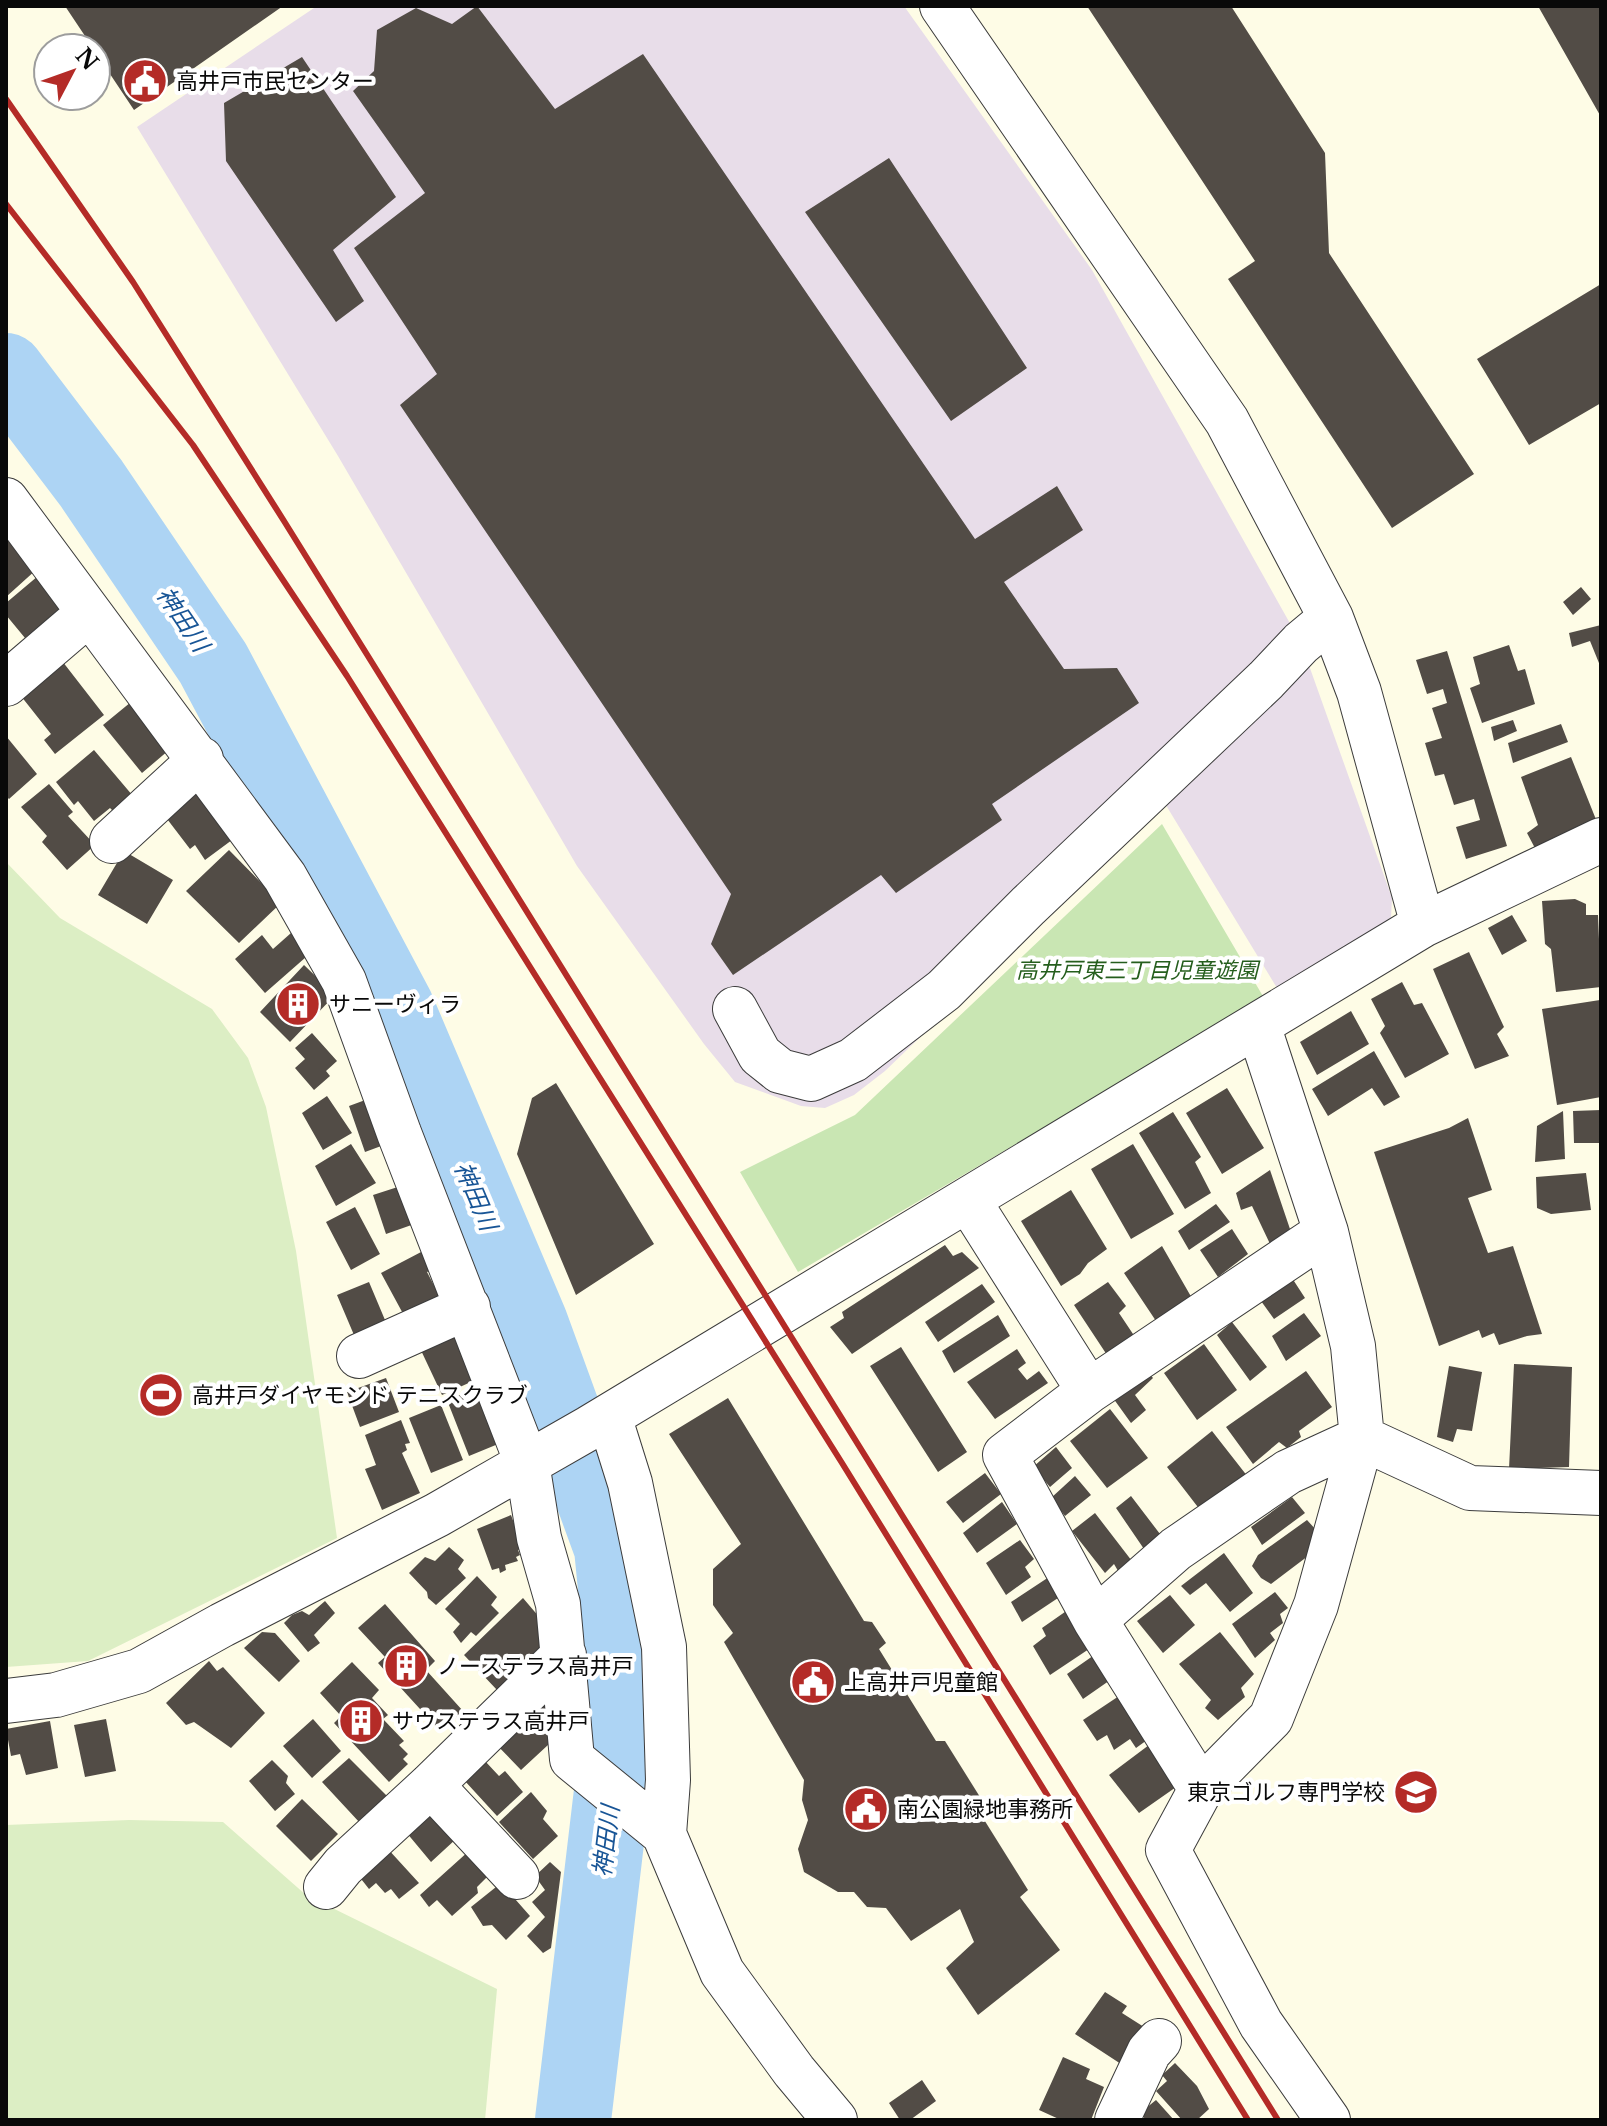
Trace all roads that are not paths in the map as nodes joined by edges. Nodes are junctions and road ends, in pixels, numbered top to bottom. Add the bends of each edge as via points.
1 (942, 6) edge
2 (6, 500) edge
3 (89, 613) junction
4 (1331, 618) junction
5 (6, 684) edge
6 (201, 759) junction
7 (1601, 840) edge
8 (112, 841) dead end
9 (1423, 925) junction
10 (735, 1009) dead end
11 (1258, 1025) junction
12 (968, 1200) junction
13 (1326, 1232) junction
14 (468, 1307) junction
15 (359, 1356) dead end
16 (1089, 1391) junction
17 (599, 1422) junction
18 (1362, 1438) junction
19 (532, 1461) junction
20 (1601, 1493) edge
21 (1095, 1620) junction
22 (564, 1655) junction
23 (6, 1701) edge
24 (431, 1785) junction
25 (1201, 1789) junction
26 (650, 1823) junction
27 (517, 1877) dead end
28 (326, 1887) dead end
29 (1159, 2041) dead end
30 (835, 2120) edge
31 (1117, 2120) edge
32 (1328, 2120) edge

1 - 4 street via 1227,421
2 - 3 street
3 - 5 street
3 - 6 street
4 - 9 street via 1359,692
4 - 10 street via 944,990 853,1060 811,1079 780,1071 760,1055
6 - 8 street
6 - 14 street via 285,877 344,981
7 - 9 street
9 - 11 street
11 - 12 street
11 - 13 street
12 - 16 street
12 - 17 street
13 - 16 street
13 - 18 street via 1353,1346
14 - 15 street
14 - 19 street
16 - 21 street via 1005,1455
17 - 19 street
17 - 26 street via 630,1483 664,1647 668,1780
18 - 20 street via 1470,1488
18 - 21 street via 1288,1472 1176,1549
18 - 25 street via 1316,1605 1271,1718
19 - 22 street via 539,1538 558,1604
19 - 23 street via 139,1671 56,1695
21 - 25 street
22 - 24 street
22 - 26 street via 572,1759
24 - 27 street
24 - 28 street
25 - 32 street via 1168,1850 1261,2024
26 - 30 street via 722,1972
29 - 31 street

